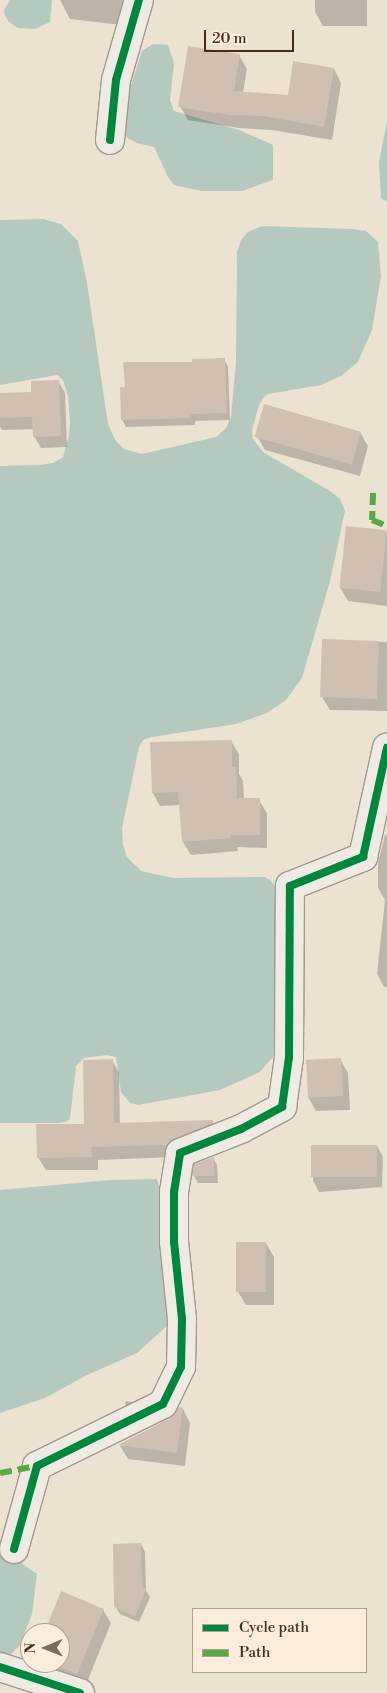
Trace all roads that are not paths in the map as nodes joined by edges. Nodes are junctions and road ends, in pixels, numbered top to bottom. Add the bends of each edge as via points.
1 (138, 0) edge
2 (110, 140) dead end
3 (387, 748) edge
4 (14, 1549) dead end
5 (0, 1667) edge
6 (80, 1693) edge

1 - 2 street via 116,80
3 - 4 street via 363,857 290,886 290,1057 282,1107 240,1129 180,1153 174,1202 174,1241 182,1320 181,1367 163,1404 37,1466
5 - 6 street

